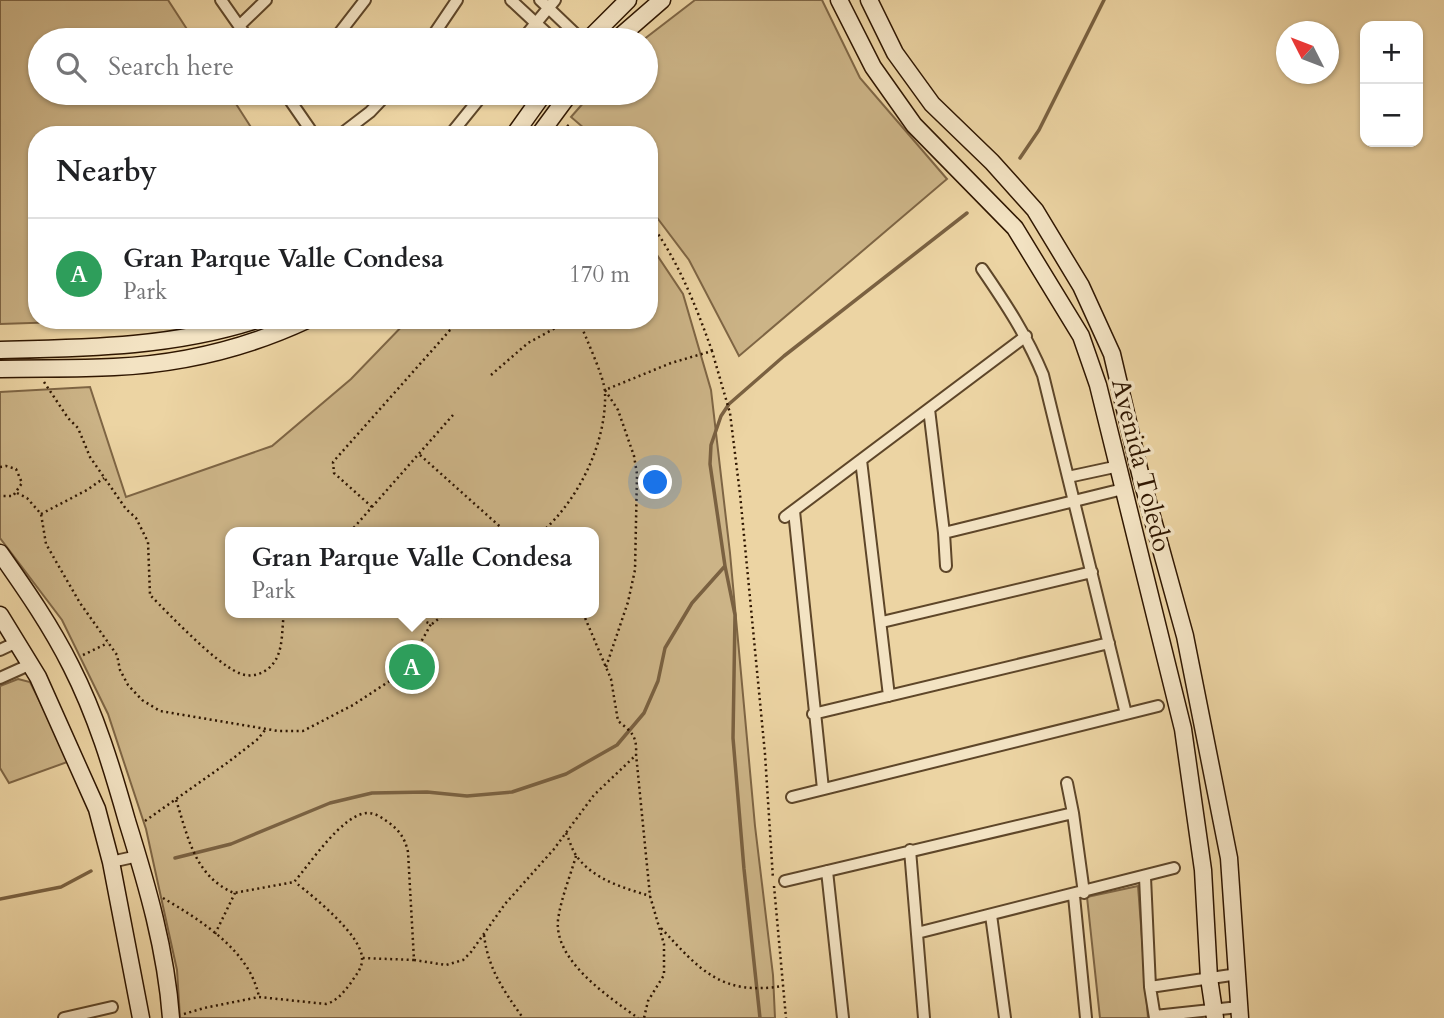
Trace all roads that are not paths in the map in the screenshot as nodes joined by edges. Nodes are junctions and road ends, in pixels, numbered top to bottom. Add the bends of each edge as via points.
1 (221, 0) edge
2 (266, 0) edge
3 (365, 0) edge
4 (457, 0) edge
5 (511, 0) edge
6 (628, 0) edge
7 (662, 0) edge
8 (839, 0) edge
9 (869, 0) edge
10 (547, 2) edge
11 (535, 23) junction
12 (239, 26) joint
13 (343, 28) edge
14 (438, 28) edge
15 (531, 28) edge
16 (541, 28) edge
17 (571, 28) edge
18 (600, 28) edge
19 (630, 28) edge
20 (293, 105) edge
21 (377, 105) edge
22 (474, 105) edge
23 (535, 105) edge
24 (561, 105) edge
25 (308, 126) edge
26 (352, 126) edge
27 (457, 126) edge
28 (520, 126) edge
29 (546, 126) edge
30 (982, 269) dead end
31 (229, 329) edge
32 (285, 329) edge
33 (1026, 336) junction
34 (0, 349) edge
35 (0, 369) edge
36 (929, 409) junction
37 (861, 460) junction
38 (1140, 473) junction
39 (1068, 477) junction
40 (1121, 478) junction
41 (1074, 501) junction
42 (944, 533) junction
43 (0, 553) edge
44 (946, 566) dead end
45 (1091, 572) junction
46 (0, 615) edge
47 (881, 622) junction
48 (17, 642) junction
49 (1109, 643) junction
50 (0, 650) edge
51 (31, 664) junction
52 (0, 677) edge
53 (889, 696) junction
54 (1158, 706) dead end
55 (813, 714) junction
56 (1126, 714) junction
57 (1067, 783) dead end
58 (823, 789) junction
59 (792, 797) dead end
60 (1073, 813) junction
61 (910, 850) junction
62 (138, 856) junction
63 (111, 862) junction
64 (1174, 869) dead end
65 (827, 871) junction
66 (1144, 877) junction
67 (785, 881) dead end
68 (1079, 894) junction
69 (990, 915) junction
70 (917, 933) junction
71 (1238, 974) junction
72 (1209, 978) junction
73 (1150, 986) junction
74 (111, 1007) dead end
75 (1240, 1013) edge
76 (1214, 1014) edge
77 (81, 1016) edge
78 (177, 1016) edge
79 (1155, 1017) edge
80 (64, 1018) edge
81 (141, 1018) edge
82 (843, 1018) edge
83 (924, 1018) edge
84 (1005, 1018) edge
85 (1086, 1018) edge

1 - 12 street
2 - 12 street
3 - 13 street
4 - 14 street
5 - 11 street
6 - 18 street
7 - 19 street
8 - 40 street, Avenida Toledo via 873,67 914,125 1015,228 1082,336
9 - 38 street, Avenida Toledo via 895,52 932,104 1035,211 1081,286 1112,354
10 - 11 street
10 - 17 street
11 - 15 street
11 - 16 street
20 - 25 street
21 - 26 street
22 - 27 street
23 - 28 street
24 - 29 street
30 - 33 street
31 - 34 street via 103,348
32 - 35 street via 235,349 178,359 116,367
33 - 36 street
33 - 39 street via 1043,375
36 - 37 street
36 - 42 street
37 - 47 street
37 - 55 street via 789,514
38 - 40 street
38 - 71 street, Avenida Toledo via 1185,636 1229,858
39 - 40 street
39 - 41 street
40 - 41 street
40 - 72 street, Avenida Toledo via 1183,729 1203,870
41 - 42 street
41 - 45 street
42 - 44 street
43 - 62 street via 72,667 100,733
45 - 47 street
45 - 49 street
46 - 48 street
47 - 53 street
48 - 50 street
48 - 51 street
49 - 53 street
49 - 56 street
51 - 52 street
51 - 63 street via 97,809
53 - 55 street
54 - 56 street
55 - 58 street
56 - 58 street
57 - 60 street
58 - 59 street
60 - 61 street
60 - 68 street
61 - 65 street
61 - 70 street
62 - 63 street
62 - 78 street
63 - 81 street
64 - 66 street
65 - 67 street
65 - 82 street
66 - 68 street
66 - 73 street
68 - 69 street
68 - 85 street
69 - 70 street
69 - 84 street
70 - 83 street
71 - 72 street
71 - 75 street, Avenida Toledo
72 - 73 street
72 - 76 street, Avenida Toledo
73 - 79 street
74 - 77 street
75 - 76 street
76 - 79 street
77 - 80 street

